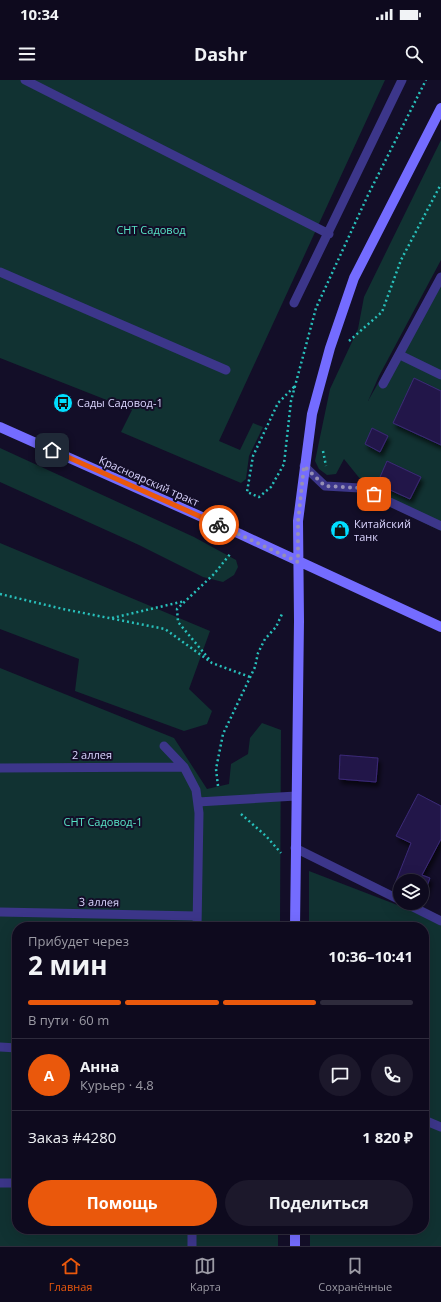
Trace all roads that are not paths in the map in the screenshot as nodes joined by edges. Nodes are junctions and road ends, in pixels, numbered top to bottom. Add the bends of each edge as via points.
1 (25, 80) edge
2 (402, 80) edge
3 (441, 108) edge
4 (329, 234) junction
5 (0, 272) edge
6 (441, 277) edge
7 (294, 303) dead end
8 (400, 356) junction
9 (226, 370) dead end
10 (441, 375) edge
11 (383, 384) dead end
12 (0, 427) edge
13 (304, 466) junction
14 (441, 526) edge
15 (298, 562) junction
16 (441, 627) edge
17 (164, 746) dead end
18 (184, 767) junction
19 (0, 768) edge
20 (296, 796) junction
21 (198, 802) junction
22 (295, 848) junction
23 (393, 897) edge
24 (419, 910) edge
25 (0, 912) edge
26 (197, 916) junction
27 (441, 921) edge
28 (197, 922) edge
29 (295, 922) edge
30 (0, 1048) edge
31 (12, 1048) edge
32 (429, 1122) edge
33 (441, 1127) edge
34 (0, 1183) edge
35 (12, 1183) edge
36 (192, 1234) edge
37 (295, 1234) edge
38 (192, 1246) edge
39 (295, 1246) edge

1 - 4 lane
2 - 4 lane
3 - 13 main road via 354,278 330,348 312,414
4 - 7 lane
5 - 9 lane
6 - 8 lane
8 - 10 lane
8 - 11 lane
12 - 15 main road, Красноярский тракт
13 - 14 lane via 325,486 360,488
13 - 15 main road via 298,522
15 - 16 main road, Красноярский тракт
15 - 20 main road
17 - 18 lane
18 - 19 lane, 2 аллея
18 - 21 lane via 196,790
20 - 21 lane
20 - 22 main road
21 - 26 lane
22 - 23 lane
22 - 29 main road
24 - 27 lane
25 - 26 lane, 3 аллея
26 - 28 lane
30 - 31 lane
32 - 33 lane
34 - 35 lane
36 - 38 lane
37 - 39 main road

